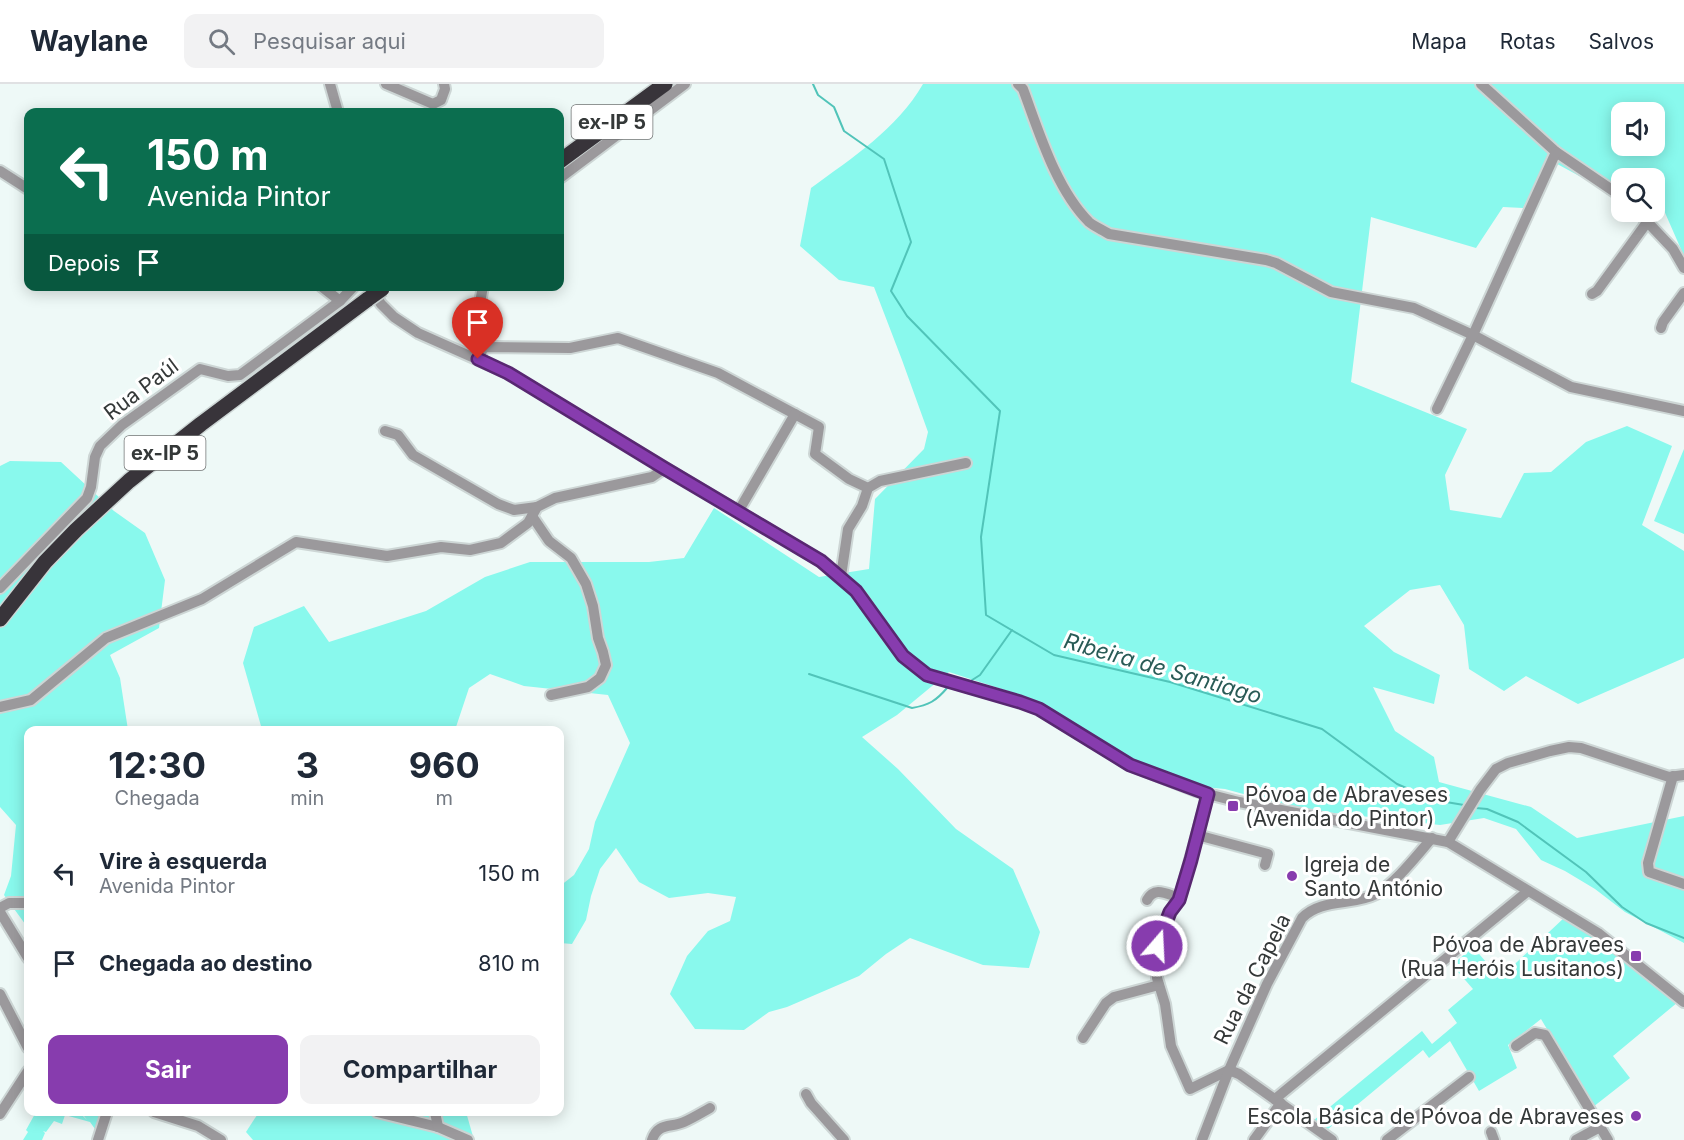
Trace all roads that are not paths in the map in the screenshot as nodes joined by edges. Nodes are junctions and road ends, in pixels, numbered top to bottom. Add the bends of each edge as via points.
1 (330, 84) edge
2 (386, 84) edge
3 (444, 84) edge
4 (665, 84) edge
5 (686, 84) edge
6 (1018, 84) edge
7 (1481, 84) edge
8 (337, 108) edge
9 (437, 108) edge
10 (1556, 152) junction
11 (564, 157) edge
12 (0, 171) edge
13 (564, 175) edge
14 (24, 186) edge
15 (1611, 189) edge
16 (1647, 222) edge
17 (1649, 222) edge
18 (1684, 268) edge
19 (327, 291) edge
20 (349, 291) edge
21 (375, 291) edge
22 (376, 291) edge
23 (482, 291) edge
24 (1684, 293) edge
25 (1592, 294) dead end
26 (340, 301) junction
27 (1661, 328) dead end
28 (1473, 335) junction
29 (484, 347) junction
30 (478, 359) junction
31 (1437, 409) dead end
32 (1684, 411) edge
33 (795, 414) junction
34 (386, 431) dead end
35 (966, 463) dead end
36 (664, 468) junction
37 (868, 488) junction
38 (534, 512) junction
39 (738, 512) junction
40 (841, 576) junction
41 (0, 588) edge
42 (0, 619) edge
43 (551, 695) dead end
44 (0, 707) edge
45 (1679, 776) edge
46 (1208, 794) junction
47 (1197, 835) junction
48 (1432, 838) junction
49 (1448, 842) junction
50 (1264, 865) dead end
51 (1684, 884) edge
52 (1528, 891) junction
53 (1180, 898) junction
54 (1147, 900) dead end
55 (24, 903) edge
56 (0, 910) edge
57 (24, 951) edge
58 (1159, 985) junction
59 (0, 994) edge
60 (1684, 1002) edge
61 (1083, 1038) dead end
62 (24, 1040) edge
63 (1516, 1046) dead end
64 (1229, 1070) junction
65 (24, 1077) edge
66 (1469, 1077) dead end
67 (806, 1094) dead end
68 (1278, 1101) junction
69 (710, 1108) dead end
70 (0, 1114) edge
71 (106, 1116) edge
72 (167, 1116) edge
73 (393, 1116) edge
74 (436, 1116) edge
75 (438, 1127) junction
76 (1600, 1127) junction
77 (98, 1140) edge
78 (221, 1140) edge
79 (468, 1140) edge
80 (652, 1140) edge
81 (844, 1140) edge
82 (1202, 1140) edge
83 (1254, 1140) edge
84 (1332, 1140) edge
85 (1387, 1140) edge
86 (1576, 1140) edge
87 (1608, 1140) edge

1 - 8 street
2 - 9 street
3 - 9 street
4 - 11 highway, ex-IP 5
5 - 13 street
6 - 28 street via 1074,205 1091,224 1109,234 1266,260 1331,292 1414,308
7 - 10 street
10 - 15 street
10 - 28 street
12 - 14 street
16 - 25 street
17 - 18 street
19 - 26 street
20 - 26 street, Rua Paúl
21 - 42 highway, ex-IP 5 via 129,482 45,562
22 - 30 street via 381,304 418,333
23 - 29 street via 476,331
24 - 27 street
26 - 41 street, Rua Paúl via 240,375 200,369 122,425 100,446 87,498
28 - 31 street
28 - 32 street via 1571,387
29 - 30 street
29 - 33 street via 570,348 618,338 718,373
30 - 36 street via 508,373
33 - 37 street via 819,427 815,454
33 - 39 street
34 - 38 street via 398,435 413,455 498,504
35 - 37 street via 880,481
36 - 38 street via 652,477 555,498
36 - 39 street
37 - 40 street via 848,529
38 - 43 street via 549,541 571,558 586,584 606,665 600,678 588,687
38 - 44 street via 528,523 501,543 470,550 441,547 387,556 296,542 202,599 106,638 31,700
39 - 40 street
40 - 46 street via 863,599 903,656 927,675 1039,709 1130,765
45 - 49 street via 1669,777 1581,748 1550,751 1496,769
45 - 51 street via 1648,863 1649,872
46 - 47 street
46 - 48 street
47 - 50 street via 1268,854
47 - 53 street
48 - 49 street
48 - 64 street, Rua da Capela via 1378,893 1317,908 1302,918
49 - 52 street
52 - 60 street via 1598,933
52 - 68 street
53 - 54 street via 1156,891
53 - 58 street via 1157,946
55 - 56 street via 9,903
56 - 57 street
58 - 61 street via 1114,997
58 - 64 street via 1171,1046 1190,1089
59 - 62 street
63 - 76 street via 1535,1033 1545,1035
64 - 68 street
64 - 82 street, Rua da Capela
65 - 70 street
66 - 85 street
67 - 81 street
68 - 83 street
68 - 84 street
69 - 80 street via 681,1124 664,1126
71 - 77 street
72 - 78 street via 198,1126
73 - 75 street
74 - 75 street
75 - 79 street
76 - 86 street
76 - 87 street

